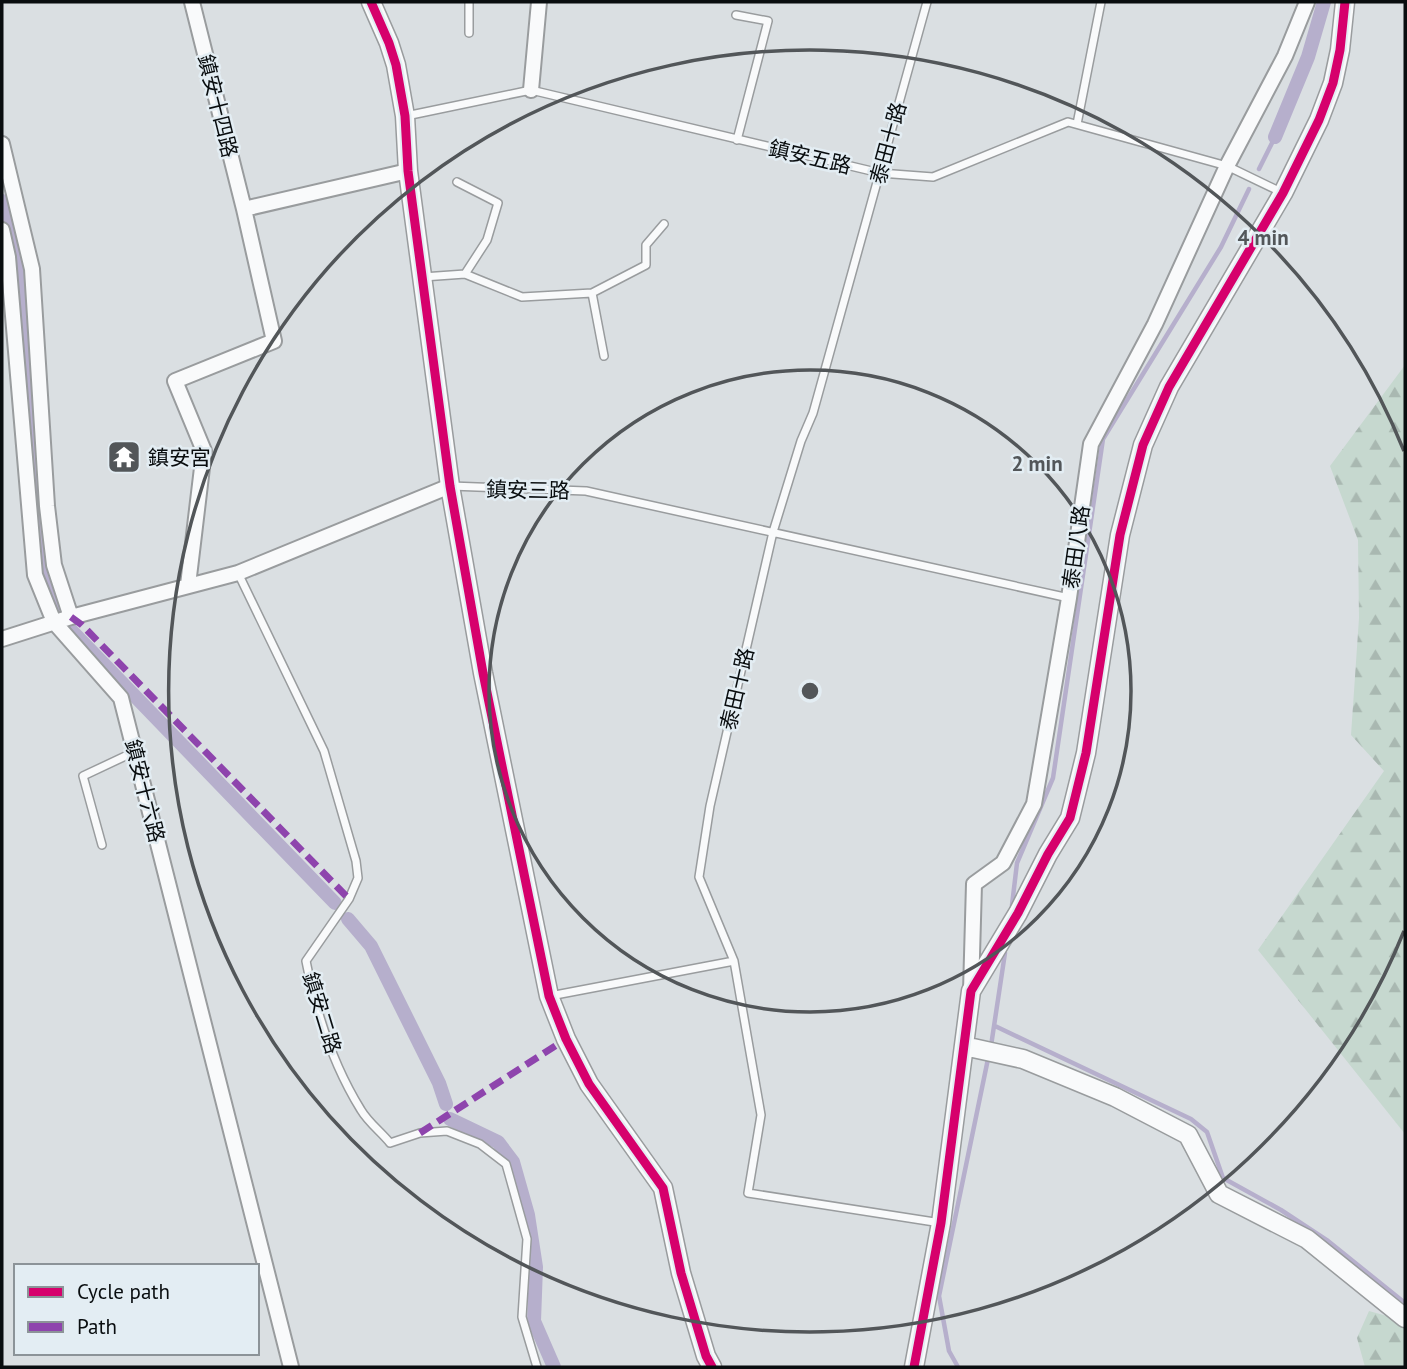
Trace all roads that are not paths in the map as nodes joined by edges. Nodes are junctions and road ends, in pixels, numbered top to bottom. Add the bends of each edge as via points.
1 (192, 2) edge
2 (370, 2) edge
3 (469, 2) edge
4 (539, 2) edge
5 (927, 2) edge
6 (1101, 2) edge
7 (1307, 2) edge
8 (1345, 2) edge
9 (736, 15) dead end
10 (469, 33) dead end
11 (531, 90) junction
12 (405, 116) junction
13 (1077, 124) junction
14 (737, 140) junction
15 (2, 144) edge
16 (1227, 166) junction
17 (408, 171) junction
18 (880, 173) junction
19 (457, 182) dead end
20 (1283, 193) junction
21 (244, 209) junction
22 (664, 224) dead end
23 (2, 230) edge
24 (5, 258) edge
25 (465, 275) junction
26 (422, 277) junction
27 (592, 293) junction
28 (604, 356) dead end
29 (450, 486) junction
30 (773, 532) junction
31 (237, 573) junction
32 (188, 585) junction
33 (1069, 598) junction
34 (71, 617) junction
35 (54, 622) junction
36 (2, 639) edge
37 (135, 752) junction
38 (102, 845) dead end
39 (734, 961) junction
40 (971, 992) junction
41 (550, 996) junction
42 (964, 1046) junction
43 (941, 1223) junction
44 (1405, 1318) edge
45 (291, 1367) edge
46 (537, 1367) edge
47 (712, 1367) edge
48 (914, 1367) edge

1 - 21 street, 鎮安十四路
2 - 12 street via 396,65
3 - 10 lane
4 - 11 street
5 - 18 lane, 泰田十路
6 - 13 lane
7 - 16 street, 泰田八路 via 1285,56
8 - 20 street via 1333,83
9 - 14 lane via 768,21
11 - 12 lane, 鎮安五路
11 - 14 lane, 鎮安五路
12 - 17 street
13 - 16 lane, 鎮安五路
13 - 18 lane, 鎮安五路 via 1068,122 933,177
14 - 18 lane, 鎮安五路
15 - 34 street via 32,269 47,506 54,565
16 - 20 lane, 鎮安五路
16 - 33 street, 泰田八路 via 1155,324 1091,444
17 - 21 street
17 - 26 street
18 - 30 lane, 泰田十路 via 813,413
19 - 25 lane via 498,203 487,240
20 - 40 street via 1169,387 1143,445 1120,535 1086,752 1070,818
21 - 32 street, 鎮安十四路 via 274,341 175,382 204,451
22 - 27 lane via 646,245 646,265
23 - 24 street, 鎮安十六路
24 - 35 street, 鎮安十六路 via 35,575
25 - 26 lane
25 - 27 lane via 522,298
26 - 29 street
27 - 28 lane
29 - 30 lane, 鎮安三路 via 586,491
29 - 31 street, 鎮安三路
29 - 41 street via 483,673
30 - 33 lane, 鎮安三路
30 - 39 lane, 泰田十路 via 710,806 699,877
31 - 32 street, 鎮安三路
31 - 46 lane, 鎮安二路 via 324,751 356,861 358,878 349,899 306,961 318,1013 362,1112 390,1143 420,1133 447,1131 480,1144 506,1164 527,1239 523,1317
32 - 34 street, 鎮安三路
33 - 40 street, 泰田八路 via 1034,804 1003,863 974,884
34 - 35 street, 鎮安三路
35 - 36 street, 鎮安三路
35 - 37 street, 鎮安十六路 via 121,698
37 - 38 lane via 83,776
37 - 45 street, 鎮安十六路
39 - 41 lane
39 - 43 lane, 泰田十路 via 761,1115 748,1193
40 - 42 street
41 - 47 street via 589,1084 663,1188 681,1273
42 - 43 street
42 - 44 street via 1023,1059 1115,1097 1188,1135 1219,1194 1307,1238
43 - 48 street

